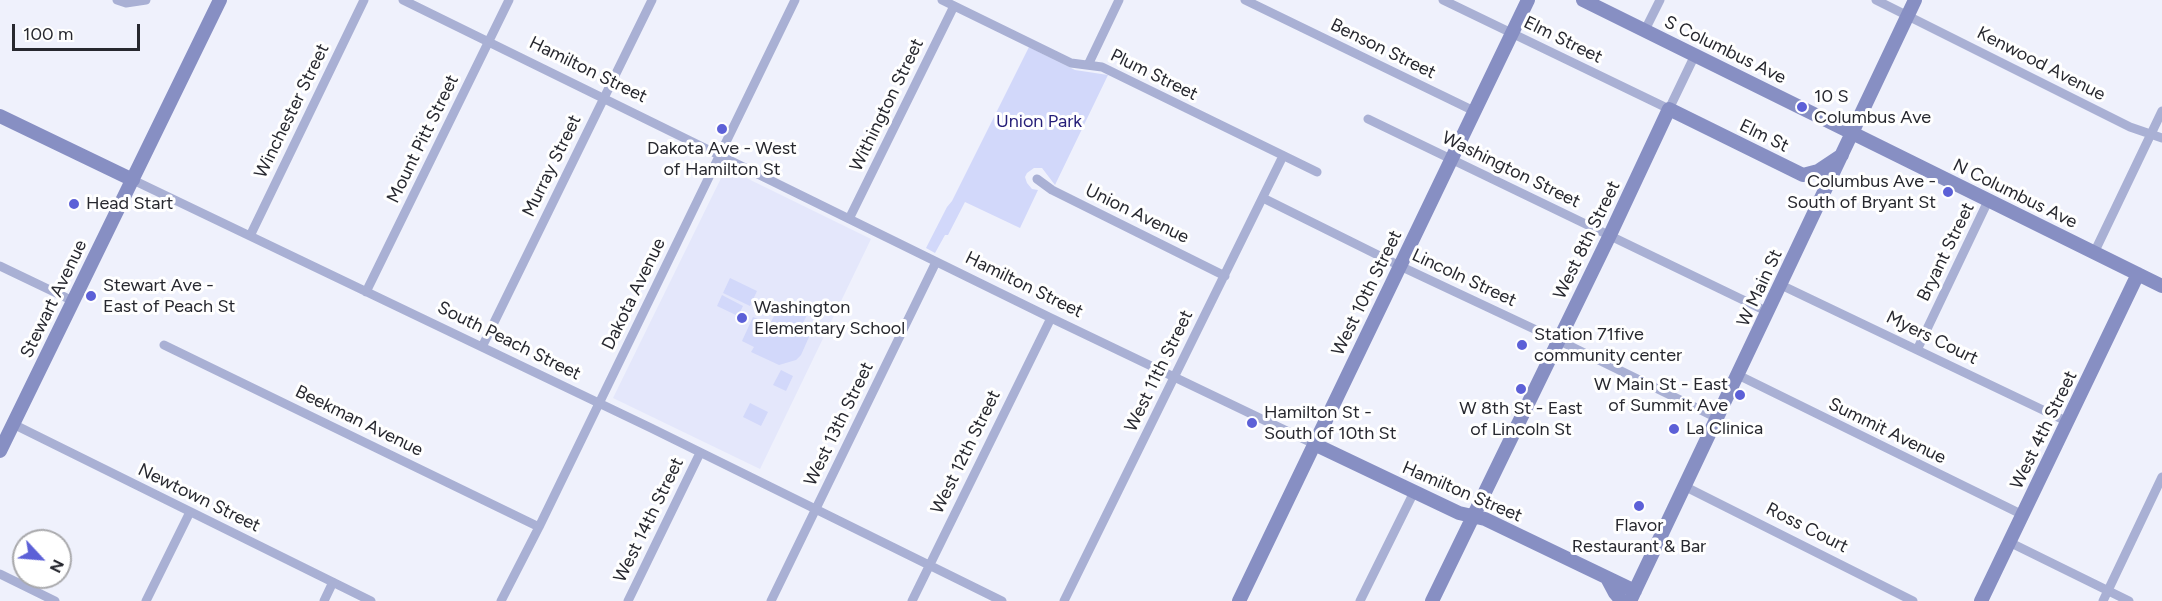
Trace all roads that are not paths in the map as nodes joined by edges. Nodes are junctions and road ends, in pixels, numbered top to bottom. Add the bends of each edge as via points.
1 (117, 0) edge
2 (146, 0) edge
3 (220, 0) edge
4 (364, 0) edge
5 (403, 0) edge
6 (509, 0) edge
7 (652, 0) edge
8 (795, 0) edge
9 (942, 0) edge
10 (1119, 0) edge
11 (1245, 0) edge
12 (1443, 0) edge
13 (1528, 0) edge
14 (1582, 0) edge
15 (1660, 0) edge
16 (1876, 0) edge
17 (1915, 0) edge
18 (954, 6) junction
19 (1908, 15) junction
20 (1645, 30) junction
21 (1512, 34) junction
22 (489, 42) junction
23 (1695, 55) junction
24 (1088, 65) junction
25 (604, 97) junction
26 (1669, 109) junction
27 (1474, 111) junction
28 (2162, 111) edge
29 (0, 116) edge
30 (1368, 119) dead end
31 (1851, 134) junction
32 (2151, 135) junction
33 (2162, 138) edge
34 (1842, 155) junction
35 (719, 156) junction
36 (1283, 156) junction
37 (1452, 159) junction
38 (1317, 172) dead end
39 (1803, 175) junction
40 (1037, 179) dead end
41 (133, 180) junction
42 (1263, 198) junction
43 (1821, 200) junction
44 (1988, 201) junction
45 (849, 219) junction
46 (250, 236) junction
47 (1609, 237) junction
48 (2094, 253) junction
49 (936, 262) junction
50 (0, 266) edge
51 (1400, 266) junction
52 (2138, 274) junction
53 (1225, 276) junction
54 (1781, 285) junction
55 (2162, 286) edge
56 (366, 292) junction
57 (73, 301) junction
58 (1768, 312) junction
59 (1051, 318) junction
60 (1559, 341) junction
61 (164, 345) dead end
62 (482, 347) junction
63 (1917, 350) junction
64 (1738, 375) junction
65 (1175, 378) junction
66 (598, 403) junction
67 (1717, 418) junction
68 (2068, 422) junction
69 (13, 424) junction
70 (1314, 444) junction
71 (0, 451) edge
72 (700, 453) junction
73 (2162, 477) edge
74 (1684, 486) junction
75 (1414, 492) junction
76 (816, 509) junction
77 (190, 512) junction
78 (2023, 515) junction
79 (1473, 516) junction
80 (539, 527) junction
81 (2009, 542) junction
82 (930, 565) junction
83 (0, 574) edge
84 (1607, 578) junction
85 (333, 582) junction
86 (2108, 591) junction
87 (1632, 596) edge
88 (55, 601) edge
89 (146, 601) edge
90 (324, 601) edge
91 (371, 601) edge
92 (501, 601) edge
93 (627, 601) edge
94 (771, 601) edge
95 (912, 601) edge
96 (1002, 601) edge
97 (1064, 601) edge
98 (1239, 601) edge
99 (1360, 601) edge
100 (1432, 601) edge
101 (1622, 601) edge
102 (1913, 601) edge
103 (1981, 601) edge
104 (2103, 601) edge
105 (2129, 601) edge

1 - 2 street
3 - 41 main road, Stewart Avenue
4 - 46 street, Winchester Street
5 - 22 street, Hamilton Street
6 - 22 street, Mount Pitt Street
7 - 25 street, Murray Street
8 - 35 street, Dakota Avenue
9 - 18 street, Plum Street
10 - 24 street
11 - 27 street, Benson Street
12 - 21 street, Elm Street
13 - 21 main road, West 10th Street
14 - 20 main road, S Columbus Ave
15 - 20 street
16 - 19 street, Kenwood Avenue
17 - 19 main road, W Main St
18 - 24 street, Plum Street via 1071,63
18 - 45 street, Withington Street
19 - 31 main road, W Main St
19 - 32 street, Kenwood Avenue
20 - 23 main road, S Columbus Ave
21 - 26 street, Elm Street
21 - 27 main road, West 10th Street
22 - 25 street, Hamilton Street
22 - 56 street, Mount Pitt Street
23 - 26 street, West 8th Street
23 - 31 main road, S Columbus Ave
24 - 36 street, Plum Street via 1102,67
25 - 35 street, Hamilton Street
25 - 62 street, Murray Street
26 - 39 main road, Elm St
26 - 47 main road, West 8th Street
27 - 37 main road, West 10th Street
28 - 32 street
29 - 41 main road, South Peach Street
30 - 37 street, Washington Street
31 - 34 main road, W Main St
31 - 44 main road, N Columbus Ave
32 - 33 street, Kenwood Avenue
32 - 48 street
34 - 39 main road via 1818,171
34 - 43 main road, W Main St
35 - 45 street, Hamilton Street
35 - 66 street, Dakota Avenue
36 - 38 street, Plum Street
36 - 42 street, West 11th Street
37 - 47 street, Washington Street
37 - 51 main road, West 10th Street
39 - 43 main road via 1816,185
40 - 53 street, Union Avenue
41 - 46 street, South Peach Street
41 - 57 main road, Stewart Avenue
42 - 51 street, Lincoln Street
42 - 53 street, West 11th Street
43 - 54 main road, W Main St
44 - 48 main road, N Columbus Ave
44 - 63 street, Bryant Street
45 - 49 street, Hamilton Street
46 - 56 street, South Peach Street
47 - 58 street, Washington Street
47 - 60 main road, West 8th Street
48 - 52 main road, N Columbus Ave
49 - 59 street, Hamilton Street
49 - 76 street, West 13th Street
50 - 57 street
51 - 60 street, Lincoln Street
51 - 70 main road, West 10th Street
52 - 55 main road, N Columbus Ave
52 - 68 main road, West 4th Street
53 - 65 street, West 11th Street
54 - 58 main road, W Main St
54 - 63 street, Myers Court
56 - 62 street, South Peach Street
57 - 69 main road, Stewart Avenue
58 - 64 main road, W Main St
59 - 65 street, Hamilton Street
59 - 82 street, West 12th Street
60 - 67 street, Lincoln Street
60 - 79 main road, West 8th Street
61 - 80 street, Beekman Avenue
62 - 66 street, South Peach Street
63 - 68 street, Myers Court
64 - 67 main road, W Main St
64 - 78 street, Summit Avenue
65 - 70 street, Hamilton Street
65 - 97 street, West 11th Street
66 - 72 street, South Peach Street
66 - 80 street, Dakota Avenue
67 - 74 main road, W Main St
68 - 78 main road, West 4th Street
69 - 71 main road, Stewart Avenue
69 - 77 street, Newtown Street
70 - 75 main road, Hamilton Street
70 - 98 main road, West 10th Street
72 - 76 street, South Peach Street
72 - 93 street, West 14th Street
73 - 86 street
74 - 87 main road, W Main St
74 - 102 street, Ross Court
75 - 79 main road, Hamilton Street
75 - 99 street
76 - 82 street, South Peach Street
76 - 94 street, West 13th Street
77 - 85 street, Newtown Street
77 - 89 street
78 - 81 main road, West 4th Street
79 - 84 main road, Hamilton Street
79 - 100 main road, West 8th Street
80 - 92 street, Dakota Avenue
81 - 86 street
81 - 103 main road, West 4th Street
82 - 95 street, West 12th Street
82 - 96 street, South Peach Street
83 - 88 street
84 - 87 main road, Hamilton Street
84 - 101 main road
85 - 90 street
85 - 91 street, Newtown Street
86 - 104 street
86 - 105 street

